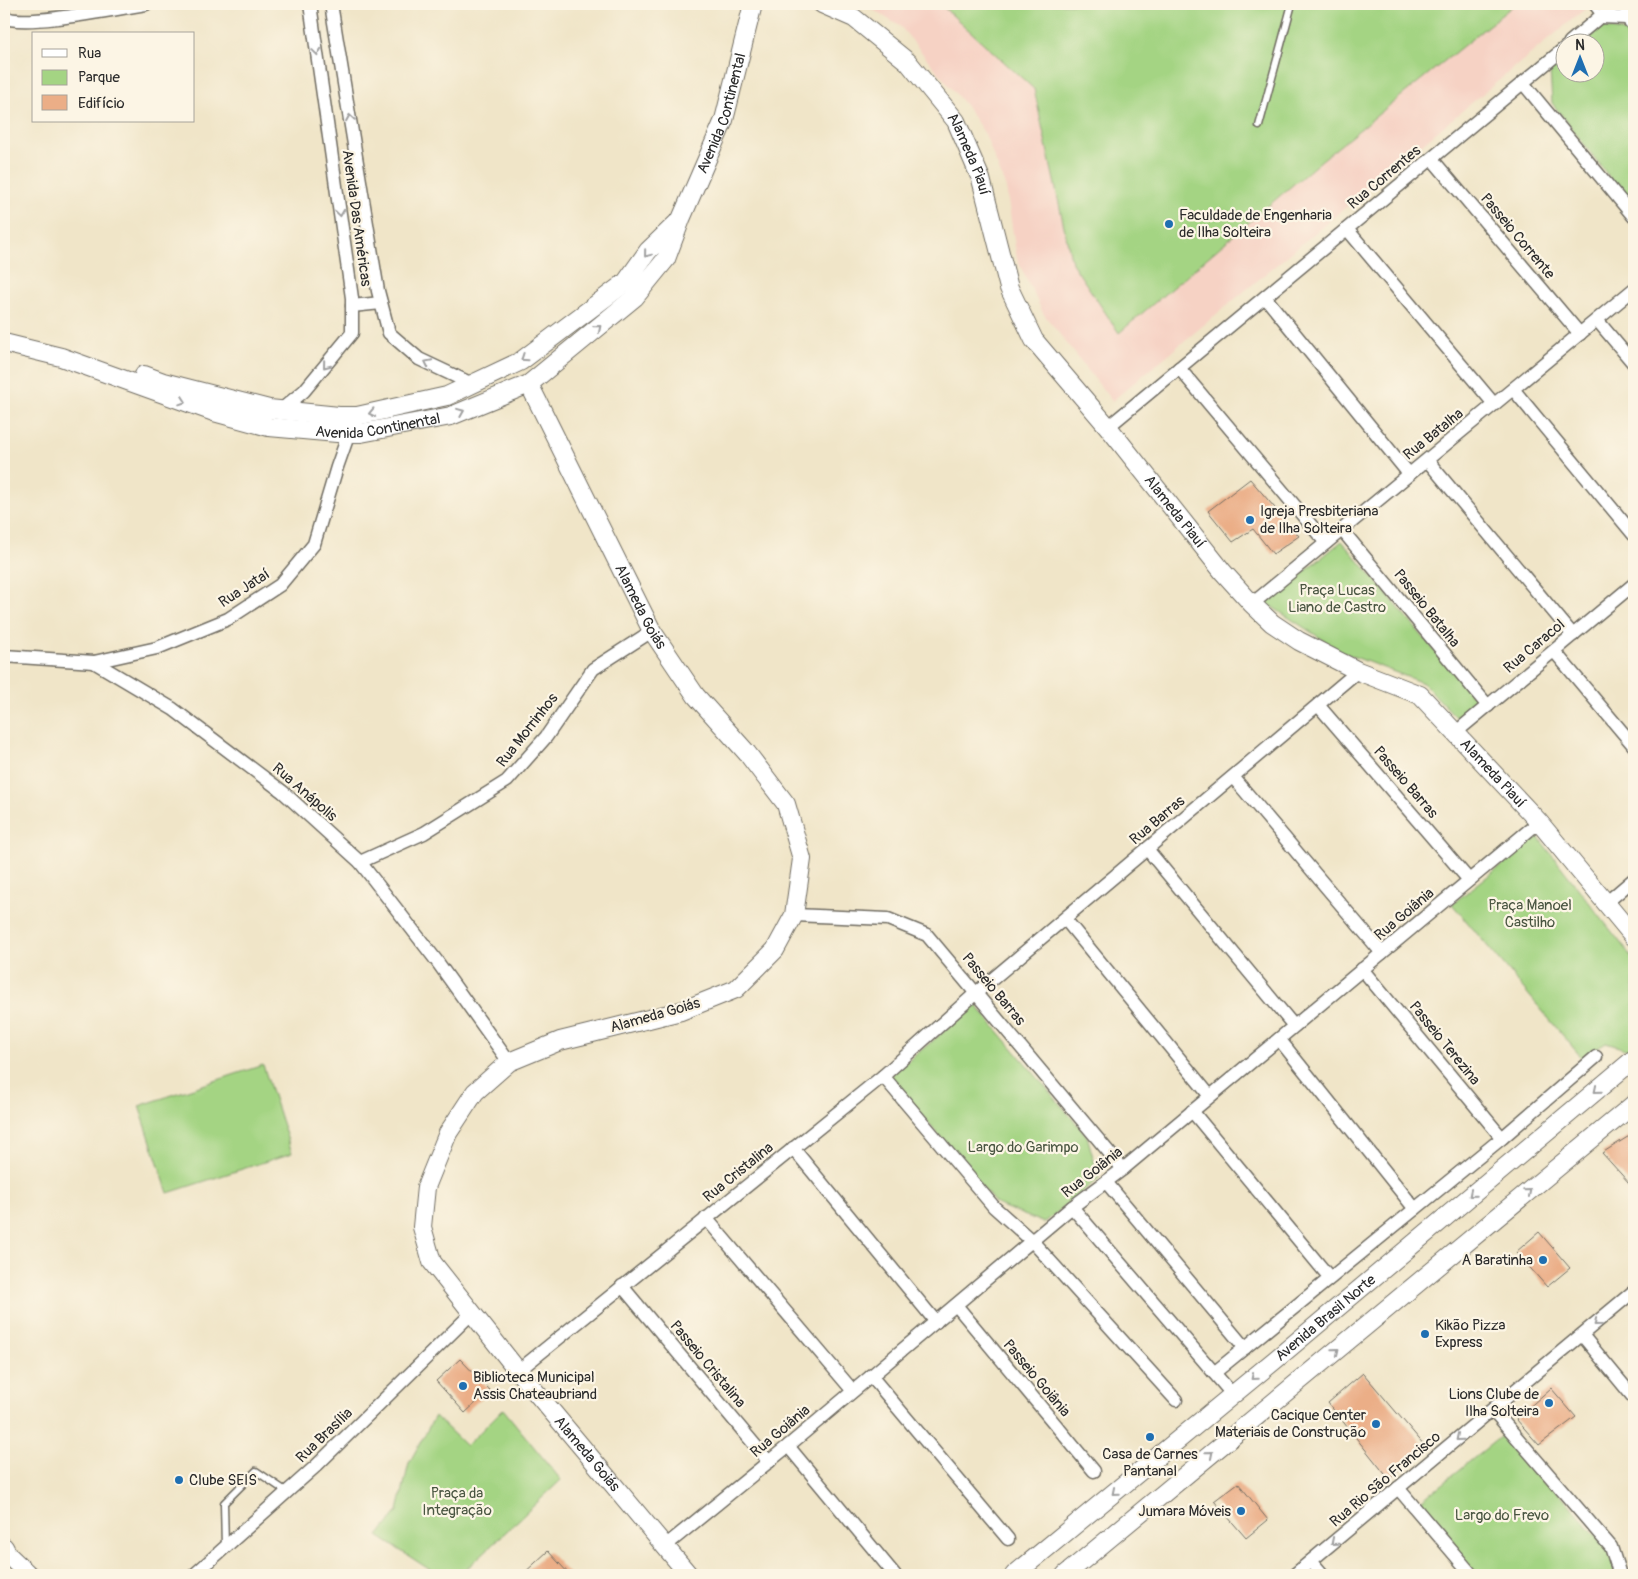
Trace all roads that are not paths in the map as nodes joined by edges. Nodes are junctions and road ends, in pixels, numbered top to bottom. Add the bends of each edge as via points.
1 (146, 4) edge
2 (310, 4) edge
3 (331, 4) edge
4 (753, 4) edge
5 (822, 4) edge
6 (1292, 4) edge
7 (1591, 4) edge
8 (1615, 4) edge
9 (1626, 4) edge
10 (1601, 16) junction
11 (4, 17) edge
12 (1631, 22) edge
13 (1582, 32) edge
14 (1556, 55) edge
15 (1523, 83) junction
16 (1259, 126) dead end
17 (1432, 159) junction
18 (1634, 217) edge
19 (681, 219) junction
20 (1347, 229) junction
21 (1634, 289) edge
22 (1265, 297) junction
23 (381, 303) junction
24 (352, 306) junction
25 (1597, 320) junction
26 (4, 330) edge
27 (1580, 334) junction
28 (4, 343) edge
29 (1634, 364) edge
30 (1180, 368) junction
31 (472, 384) junction
32 (529, 384) junction
33 (1513, 389) junction
34 (1494, 404) junction
35 (281, 410) junction
36 (1108, 427) junction
37 (349, 433) junction
38 (1427, 460) junction
39 (1409, 474) junction
40 (1342, 530) junction
41 (1634, 535) edge
42 (1326, 543) junction
43 (1634, 584) edge
44 (1252, 604) junction
45 (652, 631) junction
46 (1573, 635) junction
47 (1554, 651) junction
48 (4, 656) edge
49 (94, 662) junction
50 (1358, 671) junction
51 (1318, 705) junction
52 (1488, 706) junction
53 (1455, 733) junction
54 (1634, 746) edge
55 (1233, 777) junction
56 (1539, 822) junction
57 (1148, 849) junction
58 (360, 862) junction
59 (1634, 879) edge
60 (1469, 880) junction
61 (1606, 903) junction
62 (794, 914) junction
63 (1065, 919) junction
64 (1634, 937) edge
65 (1382, 953) junction
66 (1362, 969) junction
67 (976, 994) junction
68 (1294, 1026) junction
69 (1279, 1039) junction
70 (1596, 1057) dead end
71 (1634, 1059) edge
72 (509, 1062) junction
73 (883, 1076) junction
74 (1210, 1096) junction
75 (1634, 1104) edge
76 (1192, 1111) junction
77 (1502, 1138) junction
78 (794, 1148) junction
79 (1122, 1169) junction
80 (1106, 1182) junction
81 (1072, 1207) junction
82 (1415, 1209) junction
83 (706, 1218) junction
84 (1032, 1240) junction
85 (1330, 1278) junction
86 (622, 1286) junction
87 (1634, 1292) edge
88 (956, 1305) junction
89 (472, 1313) junction
90 (936, 1322) junction
91 (1582, 1335) junction
92 (1245, 1348) junction
93 (518, 1371) junction
94 (1214, 1373) junction
95 (871, 1376) junction
96 (853, 1391) junction
97 (1233, 1395) junction
98 (1634, 1398) edge
99 (1176, 1400) dead end
100 (1493, 1410) junction
101 (788, 1446) junction
102 (769, 1462) junction
103 (1094, 1471) dead end
104 (1398, 1488) junction
105 (287, 1492) junction
106 (1008, 1539) dead end
107 (664, 1547) junction
108 (224, 1548) junction
109 (5, 1554) edge
110 (1311, 1561) junction
111 (29, 1575) edge
112 (194, 1575) edge
113 (689, 1575) edge
114 (895, 1575) edge
115 (1014, 1575) edge
116 (1066, 1575) edge
117 (1294, 1575) edge
118 (1323, 1575) edge
119 (1472, 1575) edge
120 (1620, 1575) edge

1 - 11 street via 34,21
2 -> 24 street, Avenida Das Américas
23 -> 3 street, Avenida Das Américas
4 - 19 street, Avenida Continental via 724,120
5 - 36 street, Alameda Piauí via 854,18 908,62 956,121 982,179 1009,288 1034,340
6 - 16 lane
7 - 10 lane
8 - 10 street
9 - 12 street
10 - 12 street
10 - 13 street
14 - 15 street, Rua Correntes
15 - 17 street, Rua Correntes
15 - 18 street
17 - 20 street, Rua Correntes
17 - 27 street, Passeio Corrente
19 -> 31 street, Avenida Continental via 648,251 626,282 521,361
32 -> 19 street, Avenida Continental via 636,297 666,258
20 - 22 street, Rua Correntes
20 - 34 street
21 - 25 street, Rua Batalha
22 - 30 street, Rua Correntes
22 - 39 street
23 - 24 street
31 -> 23 street, Avenida Das Américas via 420,359 389,333
24 -> 35 street, Avenida Das Américas via 352,333 304,391
25 - 27 street, Rua Batalha
25 - 29 street
26 - 35 street, Avenida Continental via 65,346 163,382
27 - 33 street, Rua Batalha
28 -> 37 street, Avenida Continental via 61,357 214,412 269,427
30 - 36 street, Rua Correntes
30 - 42 street
31 -> 35 street, Avenida Continental via 447,396 357,416
37 -> 32 street, Avenida Continental via 452,416
32 - 45 street, Alameda Goiás
33 - 34 street, Rua Batalha
33 - 41 street
34 - 38 street, Rua Batalha
36 - 44 street, Alameda Piauí
37 - 49 street, Rua Jataí via 314,544 280,585 228,619 157,648
38 - 39 street, Rua Batalha
38 - 46 street
39 - 40 street, Rua Batalha
40 - 42 street, Rua Batalha
40 - 52 street, Passeio Batalha
42 - 44 street, Rua Batalha
43 - 46 street, Rua Caracol
44 - 50 street, Alameda Piauí via 1272,623 1299,641
45 - 58 street, Rua Morrinhos via 593,669 546,737 507,781 424,833
45 - 62 street, Alameda Goiás via 696,696 786,804 802,859
46 - 47 street, Rua Caracol
47 - 52 street, Rua Caracol
47 - 54 street
48 - 49 street, Rua Anápolis
49 - 58 street, Rua Anápolis via 173,708 283,792
50 - 51 street, Rua Barras
50 - 53 street, Alameda Piauí via 1420,695
51 - 55 street, Rua Barras
51 - 60 street, Passeio Barras
52 - 53 street, Rua Caracol
53 - 56 street, Alameda Piauí
55 - 57 street, Rua Barras
55 - 65 street
56 - 60 street, Rua Goiânia
56 - 61 street, Alameda Piauí
57 - 63 street, Rua Barras
57 - 68 street
58 - 72 street, Rua Anápolis
59 - 61 street
60 - 65 street, Rua Goiânia
61 - 64 street, Alameda Piauí
62 - 67 street, Passeio Barras via 888,919 927,936
62 - 72 street, Alameda Goiás via 774,950 736,989 681,1011 560,1041
63 - 67 street, Rua Barras
63 - 74 street
65 - 66 street, Rua Goiânia
66 - 68 street, Rua Goiânia
66 - 77 street, Passeio Terezina
67 - 73 street, Rua Cristalina
67 - 79 street, Passeio Barras
68 - 69 street, Rua Goiânia
69 - 74 street, Rua Goiânia
69 - 82 street
70 - 77 street
71 -> 97 street, Avenida Brasil Norte
72 - 89 street, Alameda Goiás via 475,1092 448,1132 426,1186 422,1226 432,1262
73 - 78 street, Rua Cristalina
73 - 84 street via 994,1207
74 - 76 street, Rua Goiânia
116 -> 75 street
76 - 79 street, Rua Goiânia
76 - 85 street
77 - 82 street
78 - 83 street, Rua Cristalina
78 - 90 street
79 - 80 street, Rua Goiânia
80 - 81 street, Rua Goiânia
80 - 92 street
81 - 84 street, Rua Goiânia
81 - 94 street
82 - 85 street
83 - 86 street, Rua Cristalina
83 - 96 street
84 - 88 street, Rua Goiânia
84 - 99 street
85 - 92 street
86 - 93 street, Rua Cristalina
86 - 102 street, Passeio Cristalina
87 -> 91 street, Rua Rio São Francisco
88 - 90 street, Rua Goiânia
88 - 103 street, Passeio Goiânia
89 - 93 street, Alameda Goiás
89 - 105 street, Rua Brasília
90 - 95 street, Rua Goiânia
91 - 98 street
91 - 100 street, Rua Rio São Francisco
92 - 94 street
93 - 107 street, Alameda Goiás
94 - 97 street
95 - 96 street, Rua Goiânia
95 - 106 street
96 - 101 street, Rua Goiânia
97 -> 115 street, Avenida Brasil Norte
100 -> 104 street, Rua Rio São Francisco
100 - 120 street via 1611,1547
101 - 102 street, Rua Goiânia
101 - 114 street
102 - 107 street, Rua Goiânia
104 -> 110 street, Rua Rio São Francisco
104 - 119 street
105 - 108 street, Rua Brasília
105 - 108 lane via 256,1472 224,1503
107 - 113 street, Alameda Goiás
108 - 112 street, Rua Brasília
109 - 111 street
110 - 117 street, Rua Rio São Francisco
110 - 118 street

